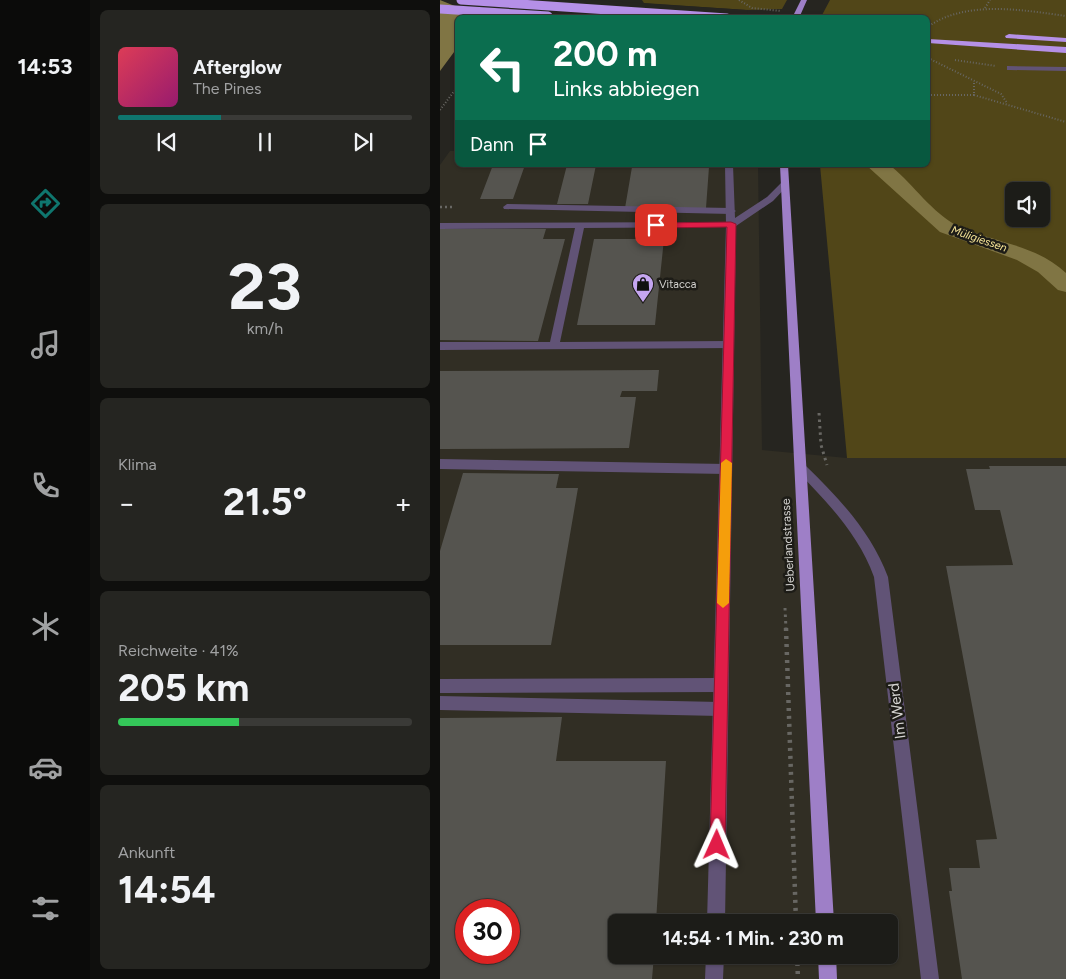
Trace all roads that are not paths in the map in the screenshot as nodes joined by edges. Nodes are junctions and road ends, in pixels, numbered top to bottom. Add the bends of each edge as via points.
1 (460, 0) edge
2 (804, 0) edge
3 (440, 9) edge
4 (528, 15) edge
5 (682, 15) edge
6 (796, 15) edge
7 (1001, 35) dead end
8 (1066, 40) edge
9 (930, 41) edge
10 (1066, 50) edge
11 (1010, 68) dead end
12 (1066, 68) edge
13 (729, 167) edge
14 (784, 167) edge
15 (785, 184) junction
16 (507, 208) dead end
17 (731, 218) junction
18 (440, 226) edge
19 (580, 226) junction
20 (729, 345) junction
21 (440, 346) edge
22 (554, 346) junction
23 (440, 465) edge
24 (726, 469) junction
25 (802, 470) junction
26 (721, 685) junction
27 (440, 686) edge
28 (440, 703) edge
29 (720, 708) junction
30 (716, 914) edge
31 (825, 914) edge
32 (715, 964) edge
33 (827, 964) edge
34 (714, 979) edge
35 (828, 979) edge
36 (930, 979) edge

1 - 5 highway, bridge
2 - 6 main road
3 - 4 highway, bridge
7 - 8 highway
9 - 10 highway
11 - 12 street
13 - 17 street
14 - 15 main road, Ueberlandstrasse
15 - 17 street via 770,199
15 - 25 main road, Ueberlandstrasse
16 - 17 street
17 - 19 street
17 - 20 street
18 - 19 street
19 - 22 street
20 - 22 street
20 - 24 street
21 - 22 street
23 - 24 street
24 - 26 street
25 - 31 main road, Ueberlandstrasse
25 - 36 street, Im Werd via 821,488 864,542 881,577
26 - 27 street
26 - 29 street
28 - 29 street
29 - 30 street
32 - 34 street
33 - 35 main road

